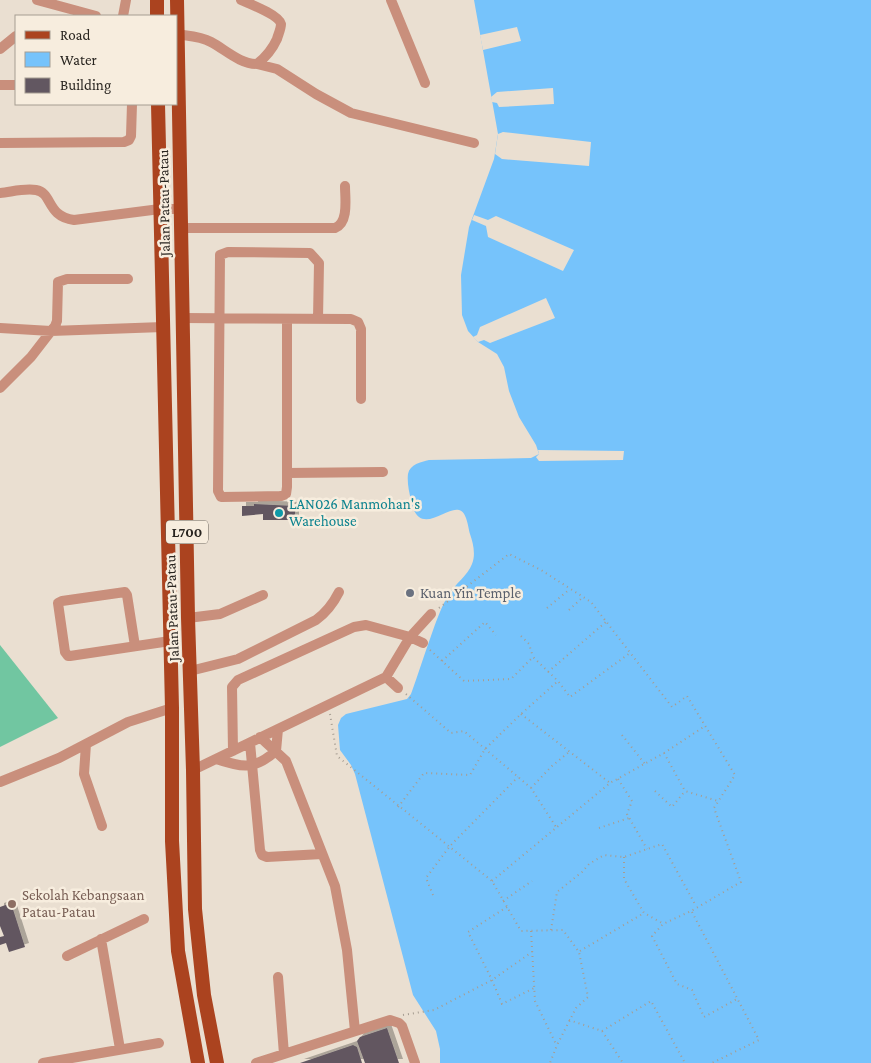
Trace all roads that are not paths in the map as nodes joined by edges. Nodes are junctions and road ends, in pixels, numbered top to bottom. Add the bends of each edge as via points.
1 (38, 0) edge
2 (126, 0) edge
3 (157, 0) edge
4 (177, 0) edge
5 (241, 0) edge
6 (392, 0) edge
7 (92, 15) edge
8 (123, 15) edge
9 (157, 15) edge
10 (177, 15) edge
11 (178, 35) edge
12 (15, 37) edge
13 (2, 46) edge
14 (257, 64) junction
15 (425, 83) dead end
16 (0, 85) edge
17 (15, 85) edge
18 (178, 93) edge
19 (132, 105) edge
20 (158, 105) edge
21 (0, 143) edge
22 (474, 143) dead end
23 (345, 186) dead end
24 (0, 194) edge
25 (160, 209) junction
26 (180, 209) junction
27 (181, 228) junction
28 (128, 279) dead end
29 (182, 318) junction
30 (219, 318) junction
31 (318, 319) junction
32 (287, 320) junction
33 (163, 327) junction
34 (0, 328) edge
35 (51, 332) junction
36 (0, 388) edge
37 (361, 399) dead end
38 (383, 472) dead end
39 (287, 473) junction
40 (339, 592) dead end
41 (263, 595) dead end
42 (430, 614) road end
43 (188, 618) junction
44 (410, 638) junction
45 (170, 641) junction
46 (423, 643) road end
47 (135, 646) junction
48 (190, 671) junction
49 (386, 677) junction
50 (398, 688) road end
51 (172, 708) junction
52 (278, 729) junction
53 (260, 738) junction
54 (250, 743) junction
55 (86, 744) junction
56 (233, 751) junction
57 (276, 751) junction
58 (216, 759) junction
59 (252, 765) junction
60 (193, 770) junction
61 (0, 782) edge
62 (102, 826) dead end
63 (322, 854) junction
64 (144, 919) dead end
65 (101, 939) junction
66 (67, 956) dead end
67 (278, 977) dead end
68 (354, 1031) junction
69 (159, 1043) dead end
70 (120, 1050) junction
71 (284, 1054) junction
72 (43, 1063) edge
73 (198, 1063) edge
74 (217, 1063) edge
75 (256, 1063) edge
76 (415, 1063) edge

1 - 7 street
2 - 8 street
3 - 9 main road
4 - 10 main road, Jalan Patau-Patau / L700
5 - 14 street via 273,15 281,25 271,51
6 - 15 street
11 - 14 street via 199,37 248,64
12 - 13 street
14 - 22 street via 277,70 351,112
16 - 17 street
18 - 26 main road, Jalan Patau-Patau / L700
19 - 21 street via 131,136 124,142
20 - 25 main road, Jalan Patau-Patau / L700
23 - 27 street via 343,221 335,228
24 - 25 street via 38,190 46,196 55,212 65,219 74,220
25 - 26 street
25 - 33 main road, Jalan Patau-Patau / L700
26 - 27 main road, Jalan Patau-Patau / L700
27 - 29 main road, Jalan Patau-Patau / L700
28 - 35 street via 67,279 58,282 57,321
29 - 30 street
29 - 43 main road, Jalan Patau-Patau / L700
30 - 31 street via 220,255 228,252 310,253 319,263
30 - 32 street
30 - 39 street via 218,491 221,497 280,496 286,494
31 - 32 street
31 - 37 street via 358,322 361,328
32 - 39 street
33 - 35 street
33 - 45 main road, Jalan Patau-Patau / L700
34 - 35 street
35 - 36 street
38 - 39 street
40 - 48 street via 326,613 316,620 238,659
41 - 43 street via 220,614
42 - 44 street
43 - 48 main road, Jalan Patau-Patau / L700
44 - 46 street
44 - 49 street
44 - 56 street via 360,625 238,680 232,687
45 - 47 street
45 - 51 main road, Jalan Patau-Patau / L700
47 - 47 street via 68,656 58,603 124,592
48 - 60 main road, Jalan Patau-Patau / L700
49 - 50 street
49 - 52 street
51 - 55 street via 128,722
51 - 73 main road, Jalan Patau-Patau / L700 via 172,841 178,951
52 - 53 street
52 - 57 street
53 - 54 street
53 - 57 street
54 - 56 street
54 - 59 street
55 - 61 street
55 - 62 street via 84,774
56 - 58 street
57 - 59 street
57 - 63 street via 286,761
58 - 59 street via 241,767
58 - 60 street
59 - 63 street via 262,854 267,857
60 - 74 main road, Jalan Patau-Patau / L700 via 198,948
63 - 68 street via 335,886 342,918
64 - 65 street
65 - 66 street
65 - 70 street
67 - 71 street
68 - 71 street
68 - 76 street via 386,1021 399,1023
69 - 70 street
70 - 72 street
71 - 75 street

